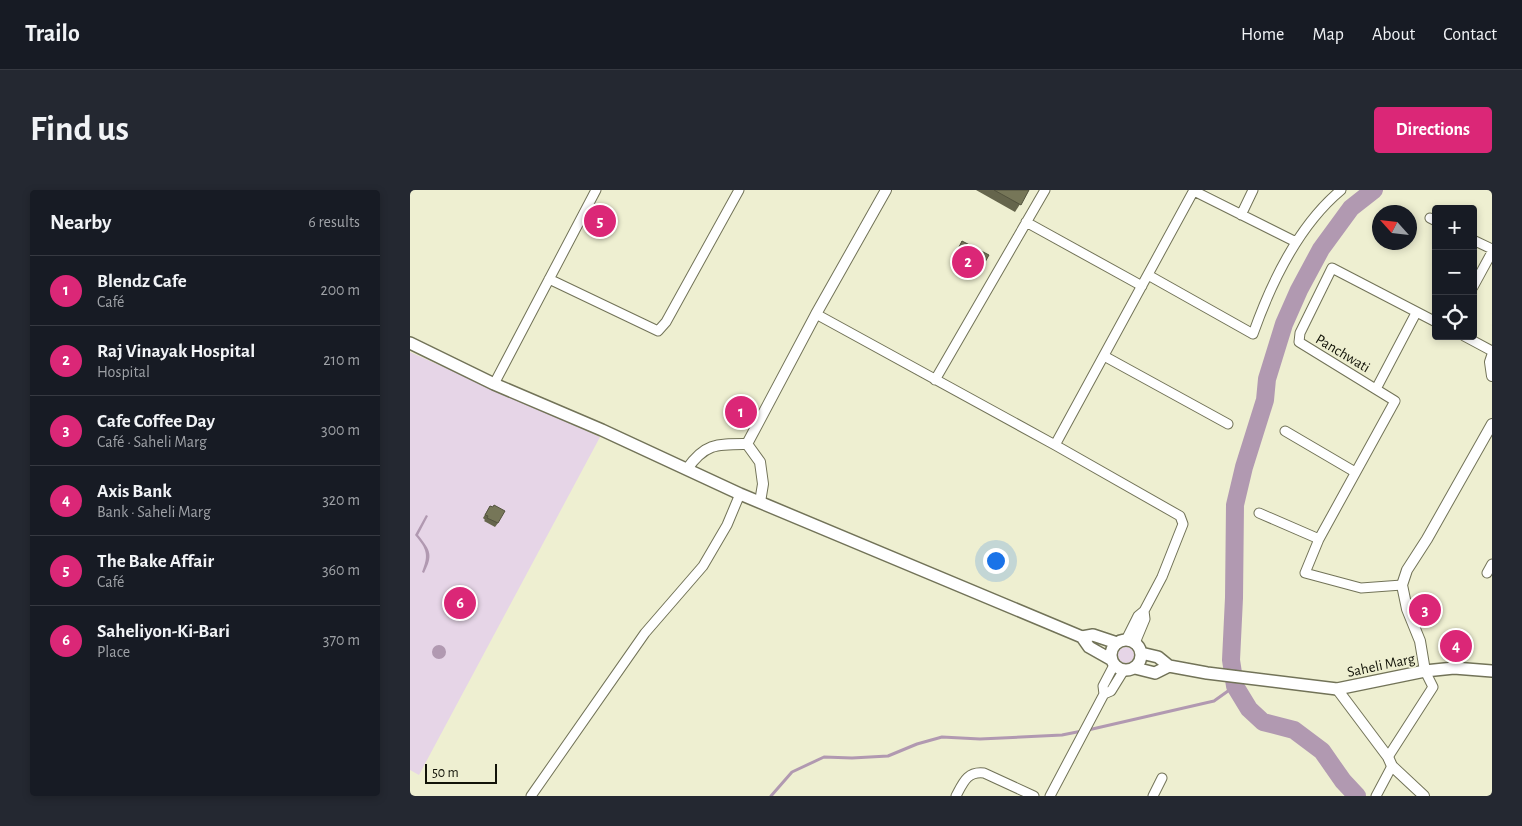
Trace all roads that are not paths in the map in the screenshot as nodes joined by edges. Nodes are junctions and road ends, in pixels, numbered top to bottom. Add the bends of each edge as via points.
1 (596, 190) edge
2 (739, 190) edge
3 (886, 190) edge
4 (1045, 190) edge
5 (1194, 190) edge
6 (1254, 190) edge
7 (1341, 190) edge
8 (1241, 215) junction
9 (1026, 222) junction
10 (1296, 242) junction
11 (1477, 242) edge
12 (1492, 251) edge
13 (1148, 275) junction
14 (549, 279) junction
15 (1477, 279) edge
16 (1142, 286) junction
17 (1416, 313) junction
18 (816, 314) junction
19 (1432, 320) edge
20 (1471, 340) edge
21 (410, 343) edge
22 (1492, 351) edge
23 (1104, 356) junction
24 (1492, 356) edge
25 (1492, 376) edge
26 (935, 380) junction
27 (494, 384) junction
28 (1376, 389) junction
29 (1228, 424) dead end
30 (1492, 424) edge
31 (1285, 431) dead end
32 (1488, 437) edge
33 (747, 444) junction
34 (1055, 445) junction
35 (687, 468) junction
36 (1355, 472) junction
37 (740, 494) junction
38 (760, 502) junction
39 (1260, 513) dead end
40 (1319, 539) junction
41 (1492, 564) edge
42 (1487, 573) dead end
43 (1402, 584) junction
44 (1082, 637) junction
45 (1130, 645) junction
46 (1121, 666) junction
47 (1169, 666) junction
48 (1425, 671) junction
49 (1492, 671) edge
50 (1337, 690) junction
51 (1389, 766) junction
52 (1162, 778) dead end
53 (531, 796) edge
54 (956, 796) edge
55 (1034, 796) edge
56 (1050, 796) edge
57 (1154, 796) edge
58 (1376, 796) edge
59 (1424, 796) edge

1 - 14 street
2 - 14 street via 658,331
3 - 18 street
4 - 9 street
5 - 8 street
5 - 13 street
6 - 8 street
7 - 10 street via 1313,218
8 - 10 street
9 - 16 street
9 - 26 street
10 - 13 street via 1262,308 1253,334
11 - 12 street
12 - 15 street
13 - 16 street
14 - 27 street
16 - 23 street
17 - 19 street
17 - 28 street, Panchwati
17 - 28 street, Panchwati via 1332,268 1300,333 1299,342
18 - 26 street
18 - 33 street
20 - 22 street
21 - 27 main road
23 - 29 street
23 - 34 street
24 - 25 street
26 - 34 street
27 - 35 main road
28 - 36 street via 1395,401
30 - 32 street
31 - 36 street
32 - 43 street via 1407,570
33 - 35 street via 720,444 698,454
33 - 38 street via 760,462 763,484
34 - 45 street via 1182,519 1183,524 1162,577 1138,616
35 - 37 main road
36 - 40 street
37 - 38 main road
37 - 53 street via 727,525 703,566 645,633
38 - 44 main road
39 - 40 street
40 - 43 street via 1305,573 1361,588
41 - 42 street
43 - 48 street via 1407,609 1420,641
44 - 45 main road via 1093,635
44 - 46 main road via 1089,647
45 - 46 main road via 1111,651
45 - 46 main road via 1140,661
45 - 47 main road via 1158,657
46 - 47 main road via 1155,674
46 - 56 street via 1103,686 1104,694
47 - 50 main road
48 - 49 main road, Saheli Marg via 1454,668
48 - 50 main road, Saheli Marg
48 - 51 street via 1432,687
50 - 51 street
51 - 58 street
51 - 59 street
52 - 57 street
54 - 55 street via 969,775 977,772

